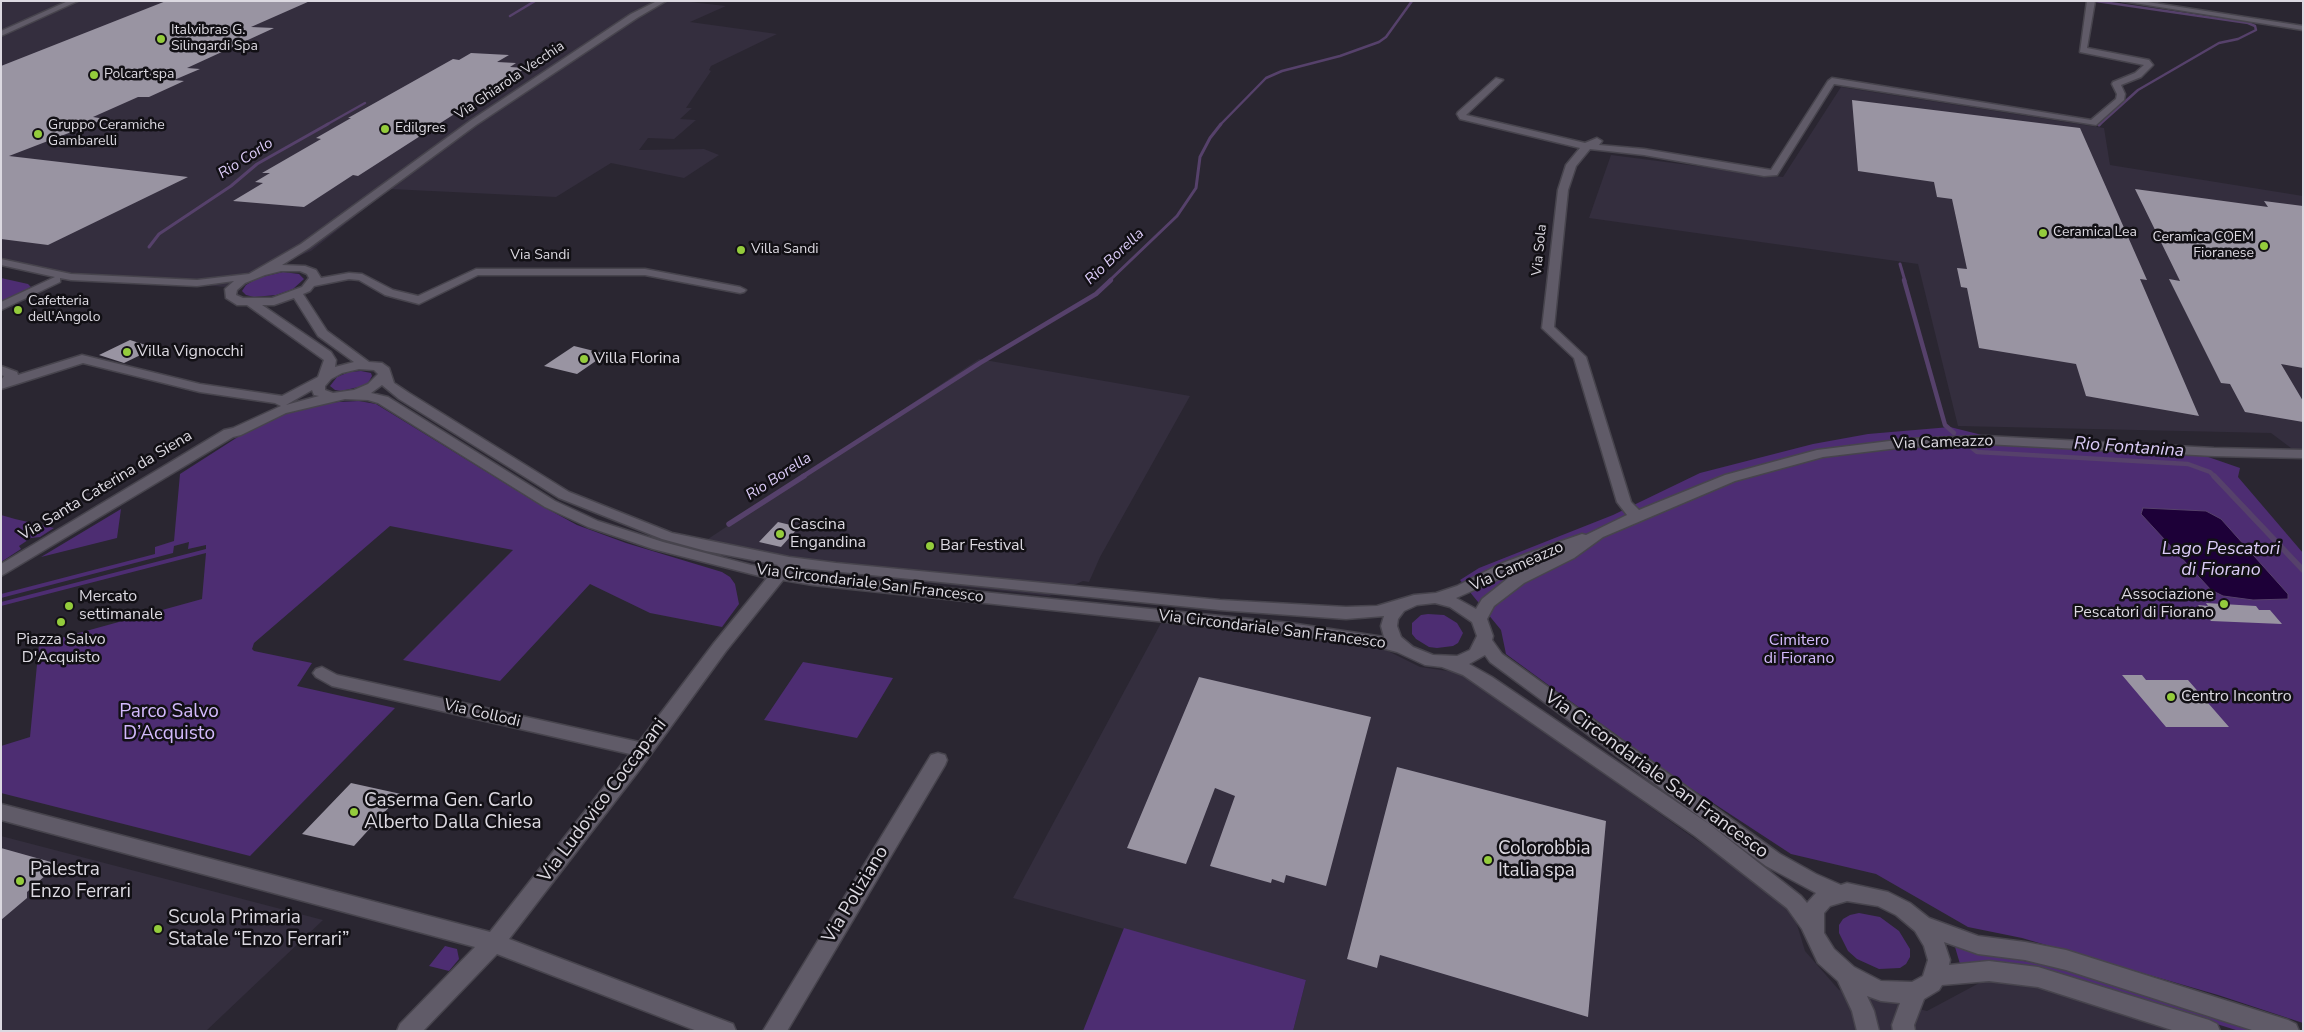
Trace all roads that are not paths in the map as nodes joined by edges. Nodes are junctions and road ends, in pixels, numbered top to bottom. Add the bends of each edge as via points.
1 (75, 1) edge
2 (663, 1) edge
3 (2091, 1) edge
4 (2125, 1) edge
5 (2303, 28) edge
6 (1, 34) edge
7 (1499, 80) dead end
8 (1597, 141) dead end
9 (1585, 146) junction
10 (305, 246) junction
11 (2, 267) edge
12 (259, 273) junction
13 (308, 274) junction
14 (56, 280) junction
15 (231, 289) junction
16 (740, 290) dead end
17 (297, 294) junction
18 (251, 303) junction
19 (1, 307) edge
20 (365, 365) junction
21 (384, 375) junction
22 (324, 378) junction
23 (3, 379) edge
24 (348, 396) junction
25 (332, 397) junction
26 (283, 400) junction
27 (229, 433) junction
28 (2303, 454) edge
29 (1638, 516) junction
30 (1598, 534) junction
31 (783, 569) junction
32 (1, 571) edge
33 (1435, 598) junction
34 (1398, 607) junction
35 (1479, 619) junction
36 (1485, 642) junction
37 (1400, 646) junction
38 (1448, 663) junction
39 (322, 673) dead end
40 (643, 750) junction
41 (938, 760) dead end
42 (1, 812) edge
43 (1838, 893) junction
44 (1922, 925) junction
45 (1812, 926) junction
46 (494, 943) junction
47 (1846, 974) junction
48 (1936, 976) junction
49 (1915, 992) junction
50 (408, 1031) edge
51 (725, 1031) edge
52 (774, 1031) edge
53 (1868, 1031) edge
54 (1904, 1031) edge
55 (2210, 1031) edge
56 (2288, 1031) edge

1 - 6 street
2 - 10 street, Via Ghiarola Vecchia via 634,16 473,123
3 - 9 street via 2083,50 2149,65 2138,75 2116,84 2120,100 2093,122 1832,81 1774,173
4 - 5 street
7 - 9 street via 1462,114 1463,117
8 - 9 street
9 - 29 street, Via Sola via 1572,165 1563,190 1548,328 1580,357 1624,502
10 - 12 street, Via Ghiarola Vecchia
10 - 13 street
11 - 12 street, Via Sandi via 71,277 197,283
11 - 14 street
12 - 13 street, Via Sandi via 282,268
12 - 15 street, Via Ghiarola Vecchia
13 - 16 street, Via Sandi via 367,278 389,293 419,300 470,274 484,271 645,272
13 - 17 street
14 - 15 street via 158,288
14 - 19 street
15 - 18 street via 233,300
17 - 18 street
17 - 20 street via 322,333
18 - 22 street via 327,355 330,360
20 - 21 street via 380,368
20 - 22 street, Via Santa Caterina da Siena via 344,368
21 - 24 street via 373,387
21 - 31 street, Via Circondariale San Francesco via 388,384 404,396 564,495 668,536
22 - 25 street via 317,388
22 - 26 street, Via Santa Caterina da Siena
23 - 26 street via 82,359 200,388
24 - 25 street, Via Santa Caterina da Siena
24 - 31 street, Via Circondariale San Francesco via 383,400 550,504 592,524 692,556
25 - 27 street, Via Santa Caterina da Siena via 280,410
26 - 27 street, Via Santa Caterina da Siena via 230,429
27 - 32 street, Via Santa Caterina da Siena
28 - 29 street, Via Cameazzo via 1985,440 1906,443 1822,453 1789,461 1730,478
29 - 30 street, Via Cameazzo
30 - 33 street, Via Cameazzo via 1558,546 1463,590
30 - 35 street, Via Cameazzo via 1568,554 1518,579 1488,603
31 - 34 street, Via Circondariale San Francesco via 1346,613 1377,612
31 - 37 street, Via Circondariale San Francesco via 1066,608 1290,629
31 - 40 street, Via Ludovico Coccapani
33 - 34 street, Via Circondariale San Francesco via 1414,600
33 - 35 street, Via Circondariale San Francesco via 1455,603
34 - 37 street, Via Circondariale San Francesco via 1389,626
35 - 36 street, Via Circondariale San Francesco via 1485,630
36 - 38 street, Via Circondariale San Francesco via 1468,658
36 - 43 street, Via Circondariale San Francesco via 1496,658 1773,860
37 - 38 street, Via Circondariale San Francesco via 1422,659
38 - 45 street, Via Circondariale San Francesco via 1486,681 1702,830 1794,902
39 - 40 street, Via Collodi via 332,680
40 - 46 street, Via Ludovico Coccapani
41 - 52 street, Via Poliziano
42 - 46 street
43 - 44 street, Via Circondariale San Francesco via 1858,892 1881,898 1903,909
43 - 45 street via 1818,904
44 - 48 street, Via Circondariale San Francesco via 1938,952
44 - 56 street via 1978,945 2066,960
45 - 47 street, Via Circondariale San Francesco via 1826,956
46 - 50 street, Via Ludovico Coccapani
46 - 51 street
47 - 49 street, Via Circondariale San Francesco via 1881,991
47 - 53 street, Via Circondariale San Francesco via 1863,1011
48 - 49 street via 1931,983
48 - 55 street via 1988,972 2038,977
49 - 54 street via 1903,1024

